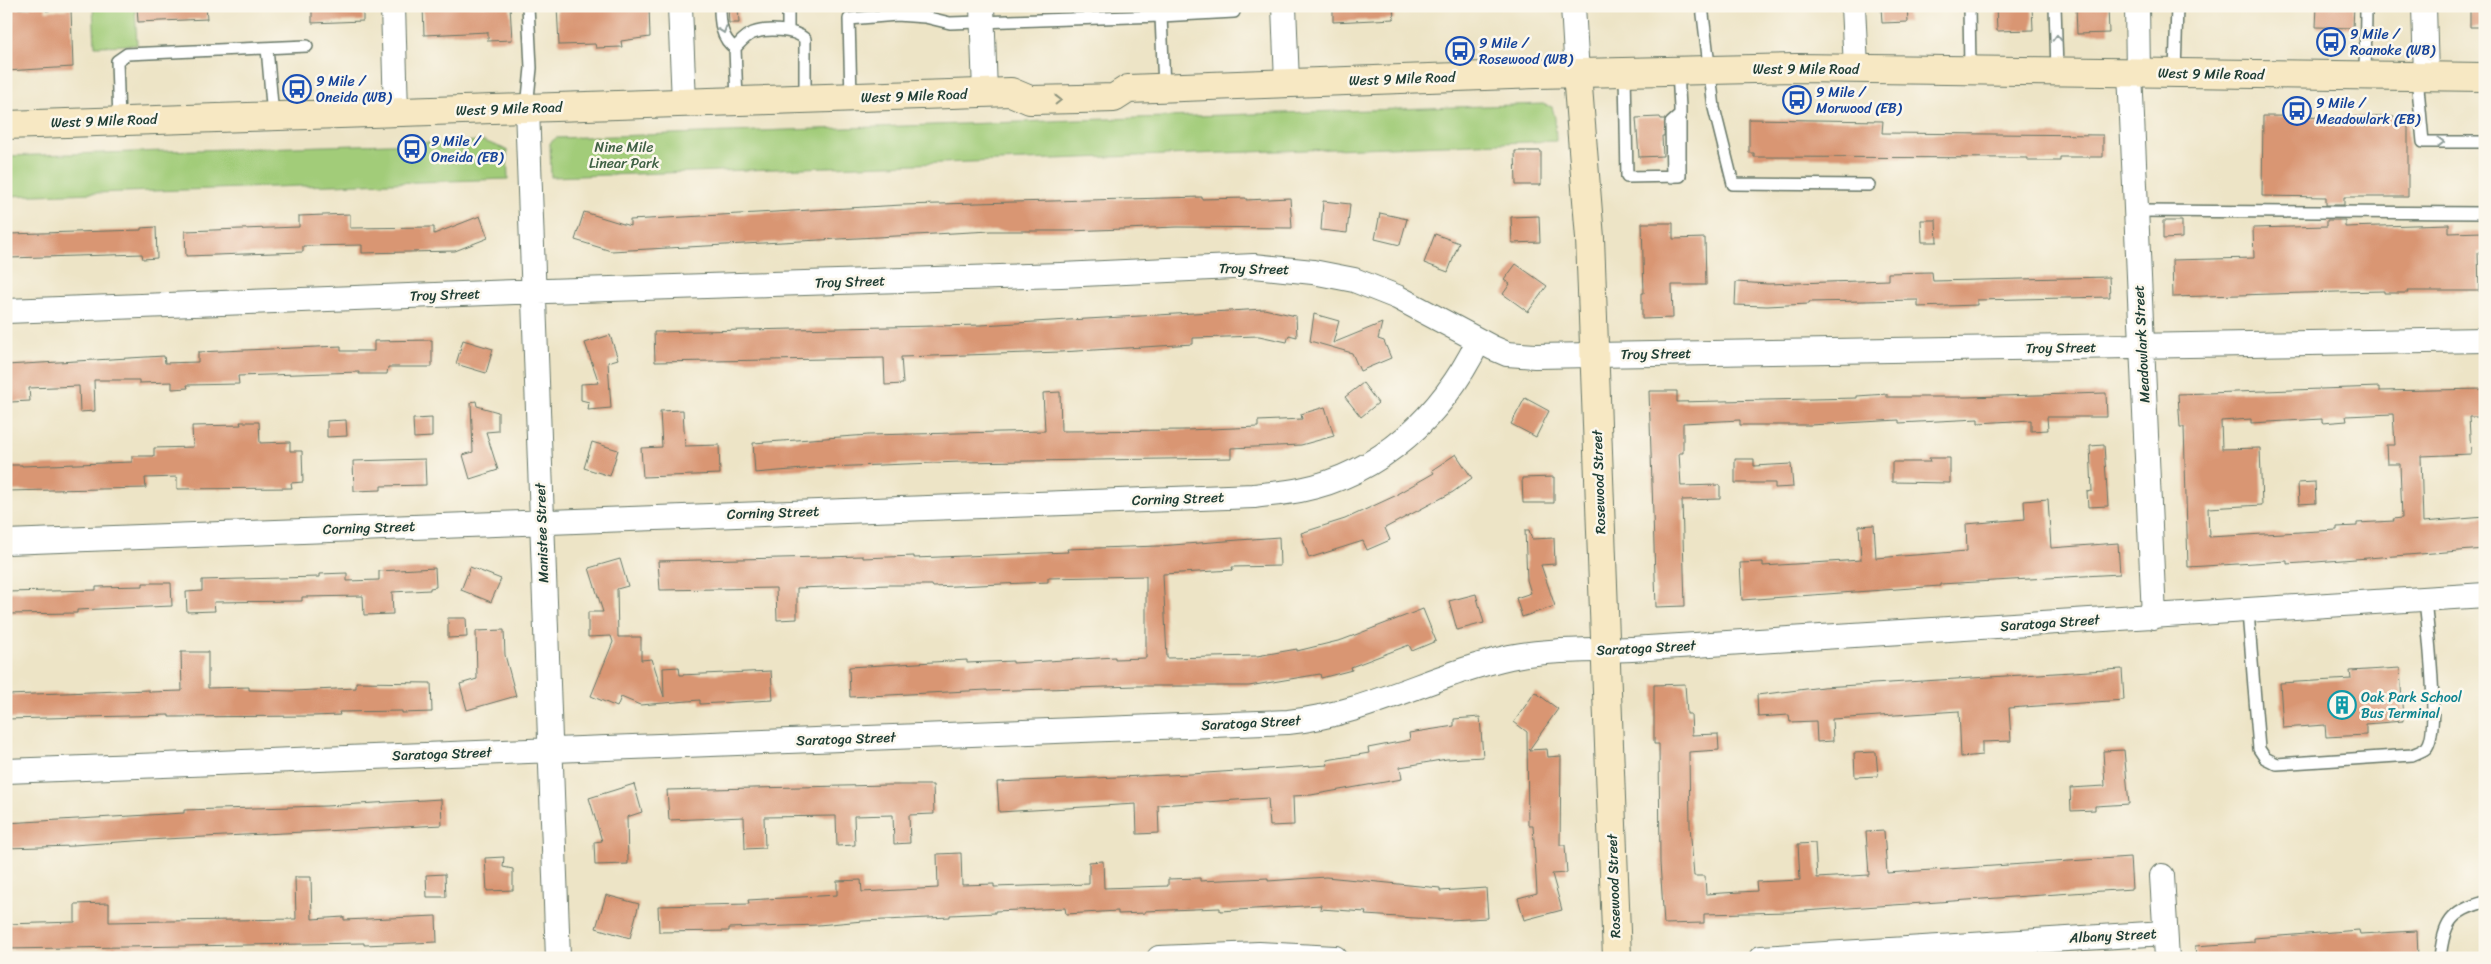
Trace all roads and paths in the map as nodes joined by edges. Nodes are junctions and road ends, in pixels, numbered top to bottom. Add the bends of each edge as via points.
1 (393, 6) edge
2 (528, 6) edge
3 (680, 6) edge
4 (720, 6) edge
5 (788, 6) edge
6 (1233, 6) edge
7 (1284, 6) edge
8 (1572, 6) edge
9 (1702, 6) edge
10 (1853, 6) edge
11 (1969, 6) edge
12 (2055, 6) edge
13 (2136, 6) edge
14 (2177, 6) edge
15 (2370, 6) edge
16 (2424, 6) edge
17 (925, 12) edge
18 (983, 14) edge
19 (1161, 16) junction
20 (788, 30) junction
21 (307, 46) dead end
22 (267, 48) junction
23 (735, 48) junction
24 (1856, 68) junction
25 (1970, 69) junction
26 (1710, 70) junction
27 (2057, 70) junction
28 (1678, 71) junction
29 (2134, 72) junction
30 (1625, 73) junction
31 (2175, 73) junction
32 (1577, 74) junction
33 (2365, 76) junction
34 (2485, 76) edge
35 (2421, 77) junction
36 (1287, 83) junction
37 (1164, 88) junction
38 (985, 93) junction
39 (851, 98) junction
40 (805, 99) junction
41 (737, 101) junction
42 (684, 103) junction
43 (527, 108) junction
44 (396, 112) junction
45 (274, 117) junction
46 (118, 121) junction
47 (6, 125) edge
48 (2485, 142) edge
49 (1869, 185) dead end
50 (2136, 211) junction
51 (2485, 213) edge
52 (533, 292) junction
53 (6, 311) edge
54 (2485, 340) edge
55 (1478, 342) junction
56 (2142, 346) junction
57 (1594, 355) junction
58 (542, 521) junction
59 (6, 542) edge
60 (2485, 595) edge
61 (2425, 599) junction
62 (2248, 612) junction
63 (2154, 617) junction
64 (1606, 651) junction
65 (550, 750) junction
66 (6, 771) edge
67 (2162, 876) dead end
68 (2485, 902) edge
69 (2165, 933) junction
70 (558, 958) edge
71 (1159, 958) edge
72 (1335, 958) edge
73 (1617, 958) edge
74 (1761, 958) edge
75 (2167, 958) edge
76 (2440, 958) edge

1 - 44 street
2 - 43 lane via 531,68
3 - 42 street
4 -> 23 lane via 720,24 728,43
5 - 20 lane
6 - 19 lane via 1234,12
7 - 36 street
8 - 32 street, Rosewood Street
9 - 26 lane
10 - 24 street
11 - 25 lane
27 -> 12 lane
13 - 29 street, Meadowlark Street
14 - 31 lane
15 - 33 lane via 2366,10
16 - 35 street
17 - 18 lane via 950,23
17 - 39 lane via 849,19
18 - 19 lane
18 - 38 street
19 - 37 lane
20 - 23 lane via 753,33
20 - 40 lane via 800,33 805,39
21 - 22 lane
22 - 45 lane
22 - 46 lane via 127,54 117,61
23 - 41 lane
24 - 25 main road, West 9 Mile Road
24 - 26 main road, West 9 Mile Road
25 - 27 main road, West 9 Mile Road
26 - 28 main road, West 9 Mile Road
26 - 49 lane via 1714,108 1734,184
27 - 29 main road, West 9 Mile Road
28 - 30 main road, West 9 Mile Road
28 - 30 lane via 1680,176 1672,177 1627,178
29 - 31 main road, West 9 Mile Road
29 - 50 street, Meadowlark Street
30 - 32 main road, West 9 Mile Road
31 - 33 main road, West 9 Mile Road
32 - 36 main road, West 9 Mile Road
32 - 57 main road, Rosewood Street via 1590,238
33 - 35 main road, West 9 Mile Road
34 - 35 main road, West 9 Mile Road
35 -> 48 lane via 2423,142
36 - 37 main road, West 9 Mile Road
37 - 38 main road, West 9 Mile Road via 1128,89 1112,80 1082,80 1028,82 1011,92
38 - 39 main road, West 9 Mile Road
39 - 40 main road, West 9 Mile Road
40 - 41 main road, West 9 Mile Road
41 - 42 main road, West 9 Mile Road
42 - 43 main road, West 9 Mile Road
43 - 44 main road, West 9 Mile Road
43 - 52 street, Manistee Street
44 - 45 main road, West 9 Mile Road
45 - 46 main road, West 9 Mile Road
46 - 47 main road, West 9 Mile Road
50 - 51 lane
50 - 56 street, Meadowlark Street
52 - 53 street, Troy Street
52 - 55 street, Troy Street via 1273,267 1354,280 1398,297
52 - 58 street, Manistee Street
54 - 56 street, Troy Street
55 - 57 street, Troy Street via 1508,354
55 - 58 street, Corning Street via 1451,390 1429,418 1409,436 1369,464 1299,491 1254,496
56 - 57 street, Troy Street
56 - 63 street, Meadowlark Street
57 - 64 main road, Rosewood Street
58 - 59 street, Corning Street
58 - 65 street, Manistee Street
60 - 61 street, Saratoga Street
61 - 62 street, Saratoga Street
61 - 62 lane via 2433,734 2426,748 2412,755 2277,764 2265,758 2256,729
62 - 63 street, Saratoga Street
63 - 64 street, Saratoga Street
64 - 65 street, Saratoga Street via 1534,653 1510,658 1356,710 1288,722
64 - 73 main road, Rosewood Street
65 - 66 street, Saratoga Street
65 - 70 street, Manistee Street
67 - 69 street
68 - 76 lane via 2466,907 2450,920 2445,928
69 - 74 street, Albany Street
69 - 75 street
71 - 72 street via 1259,954

